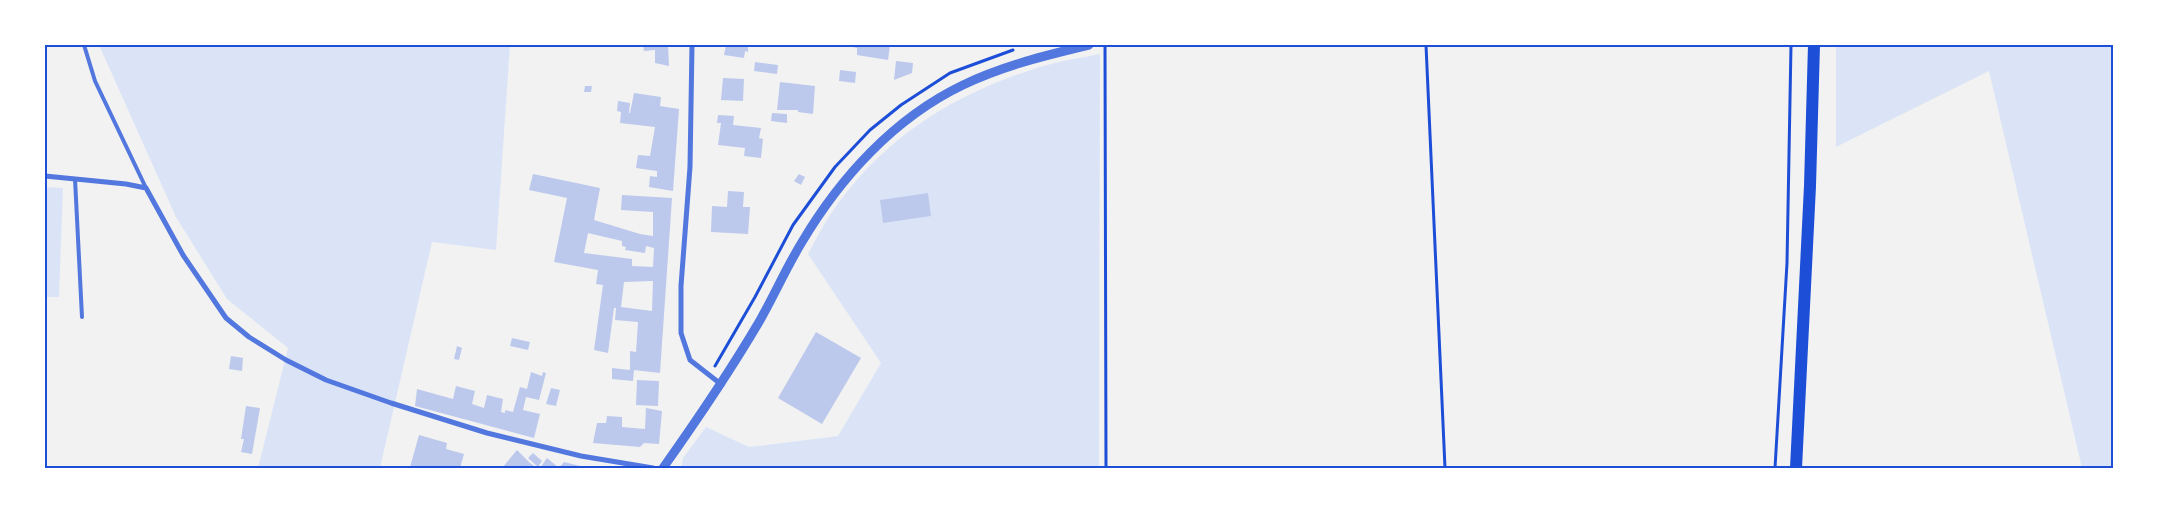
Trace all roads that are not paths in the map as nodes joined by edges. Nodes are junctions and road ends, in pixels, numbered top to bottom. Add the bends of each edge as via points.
1 (84, 45) edge
2 (692, 45) edge
3 (1089, 45) edge
4 (1814, 45) edge
5 (45, 176) edge
6 (75, 179) junction
7 (146, 188) junction
8 (82, 317) dead end
9 (722, 385) junction
10 (653, 468) edge
11 (663, 468) edge
12 (1796, 468) edge

1 - 7 lane via 95,81
2 - 9 street via 690,166 681,332 690,360
3 - 9 street via 1038,57 963,85 932,103 875,147 826,204 806,235
4 - 12 main road
5 - 6 street
6 - 7 street
6 - 8 lane
7 - 10 street via 183,256 226,318 286,360 326,380 488,433 581,456
9 - 11 street

